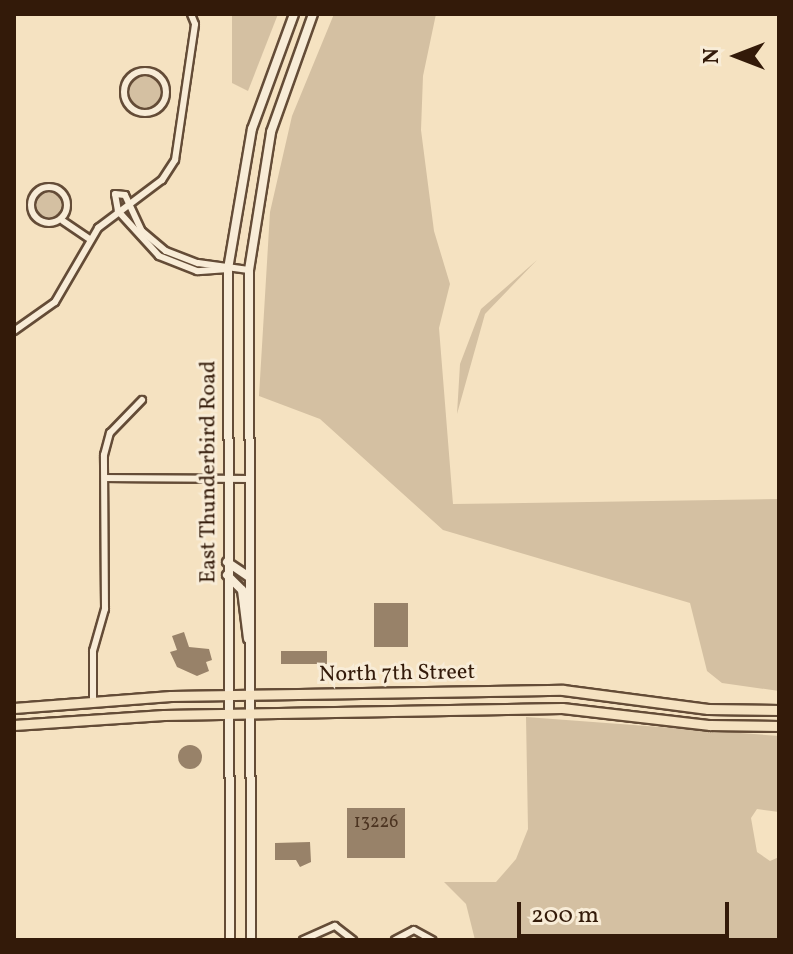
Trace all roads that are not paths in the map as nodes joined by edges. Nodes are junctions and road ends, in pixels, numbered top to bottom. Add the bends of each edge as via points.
1 (191, 14) edge
2 (294, 14) edge
3 (313, 14) edge
4 (168, 98) junction
5 (182, 102) junction
6 (128, 202) junction
7 (118, 211) junction
8 (63, 221) junction
9 (90, 239) junction
10 (155, 248) junction
11 (228, 269) junction
12 (249, 270) junction
13 (14, 331) edge
14 (142, 400) dead end
15 (105, 478) junction
16 (226, 479) junction
17 (248, 479) junction
18 (227, 562) junction
19 (227, 575) junction
20 (249, 577) junction
21 (250, 644) junction
22 (250, 694) junction
23 (228, 695) junction
24 (93, 702) junction
25 (14, 708) edge
26 (779, 710) edge
27 (250, 713) junction
28 (228, 714) junction
29 (14, 725) edge
30 (779, 726) edge
31 (230, 940) edge
32 (251, 940) edge
33 (303, 940) edge
34 (353, 940) edge
35 (395, 940) edge
36 (432, 940) edge

1 - 5 street via 195,24
2 - 11 main road, East Thunderbird Road via 252,129
3 - 12 main road, East Thunderbird Road via 271,132
4 - 4 street via 161,76 131,76 123,83 131,108 161,107
4 - 5 street
5 - 6 street via 175,160 162,180
6 - 7 street
6 - 7 street via 123,193 115,194
6 - 10 street
7 - 9 street
7 - 10 street
8 - 8 street via 61,188 40,188 36,218 42,224
8 - 9 street
9 - 13 street via 68,287
10 - 11 street via 197,271
11 - 12 street
11 - 16 main road, East Thunderbird Road
12 - 17 main road, East Thunderbird Road
14 - 15 street via 110,433
15 - 16 street
15 - 24 street via 105,609 93,651
16 - 17 street
16 - 18 main road, East Thunderbird Road
17 - 20 main road, East Thunderbird Road
18 - 19 main road, East Thunderbird Road
18 - 20 main road
19 - 21 main road via 242,590
19 - 23 main road, East Thunderbird Road
20 - 21 main road, East Thunderbird Road
21 - 22 main road, East Thunderbird Road
22 - 23 main road, North 7th Street
22 - 26 main road, North 7th Street via 570,690 708,709
22 - 27 main road, East Thunderbird Road
23 - 24 main road, North 7th Street
23 - 28 main road, East Thunderbird Road
24 - 25 main road, North 7th Street
27 - 28 main road, North 7th Street
27 - 30 main road, North 7th Street via 570,708 710,725
27 - 32 main road, East Thunderbird Road
28 - 29 main road, North 7th Street
28 - 31 main road, East Thunderbird Road
33 - 34 street via 335,926
35 - 36 street via 414,930

